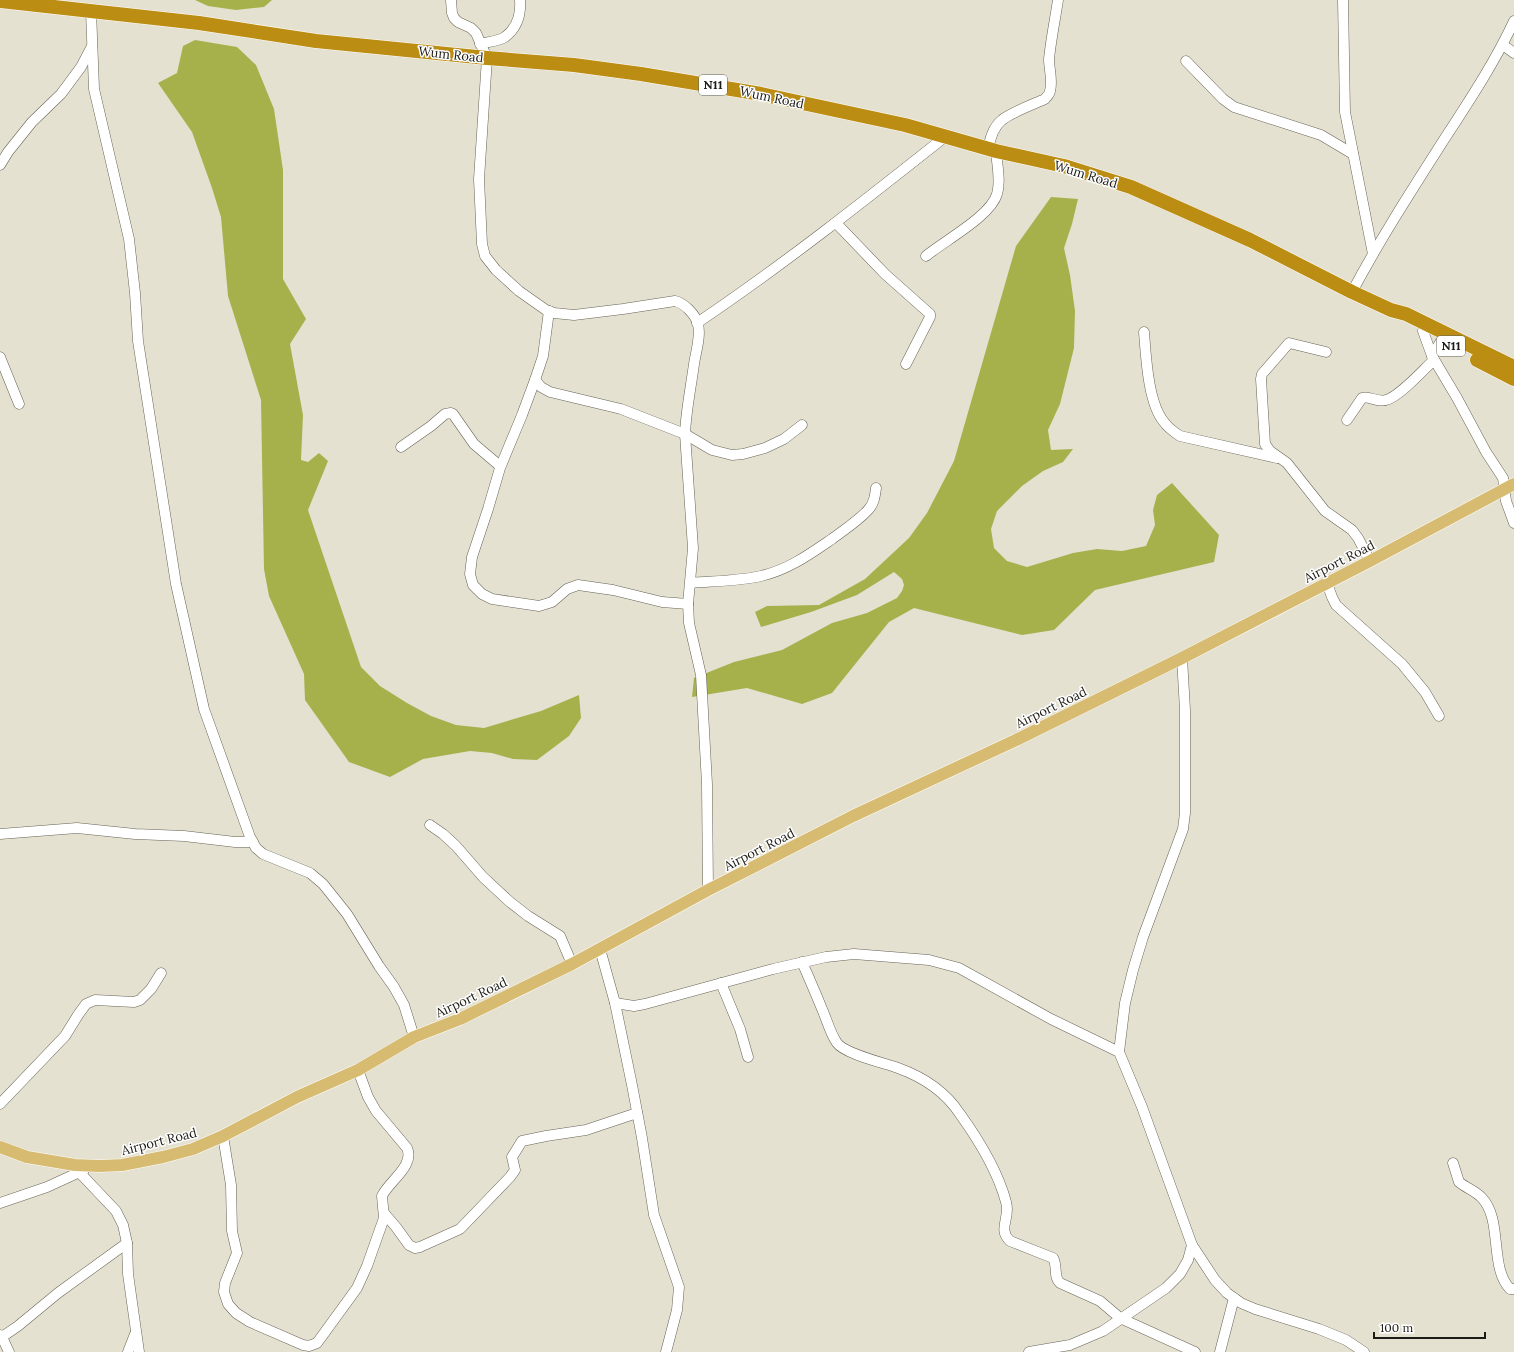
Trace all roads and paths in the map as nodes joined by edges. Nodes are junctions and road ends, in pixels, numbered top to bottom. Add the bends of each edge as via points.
1 (451, 0) edge
2 (520, 0) edge
3 (1058, 0) edge
4 (1343, 0) edge
5 (0, 1) edge
6 (91, 11) junction
7 (1514, 21) edge
8 (93, 44) junction
9 (480, 44) junction
10 (1503, 45) junction
11 (1514, 53) edge
12 (487, 58) junction
13 (1186, 61) dead end
14 (946, 136) junction
15 (992, 150) junction
16 (1353, 154) junction
17 (0, 165) edge
18 (836, 223) junction
19 (1373, 254) junction
20 (926, 256) dead end
21 (1352, 292) junction
22 (1391, 310) junction
23 (549, 311) junction
24 (697, 323) junction
25 (1144, 332) dead end
26 (1423, 332) junction
27 (1441, 341) junction
28 (1326, 352) dead end
29 (0, 357) edge
30 (1433, 358) junction
31 (906, 364) dead end
32 (1514, 368) edge
33 (1514, 379) edge
34 (535, 380) junction
35 (19, 404) dead end
36 (1347, 420) dead end
37 (802, 424) dead end
38 (685, 434) junction
39 (401, 447) dead end
40 (1282, 459) junction
41 (500, 466) junction
42 (1510, 486) edge
43 (876, 488) dead end
44 (1513, 517) edge
45 (1370, 561) junction
46 (691, 583) junction
47 (1327, 583) junction
48 (688, 604) junction
49 (1182, 658) junction
50 (1439, 716) dead end
51 (430, 825) dead end
52 (0, 834) edge
53 (253, 842) junction
54 (708, 890) junction
55 (600, 949) junction
56 (802, 962) junction
57 (572, 964) junction
58 (161, 974) dead end
59 (721, 983) junction
60 (615, 1003) junction
61 (414, 1037) junction
62 (1119, 1052) junction
63 (748, 1057) dead end
64 (358, 1070) junction
65 (0, 1104) edge
66 (637, 1114) junction
67 (223, 1136) junction
68 (0, 1147) edge
69 (1453, 1163) dead end
70 (100, 1166) junction
71 (79, 1172) junction
72 (0, 1203) edge
73 (384, 1214) junction
74 (127, 1243) junction
75 (1192, 1245) junction
76 (1514, 1289) edge
77 (1234, 1298) junction
78 (1120, 1318) junction
79 (136, 1333) junction
80 (1, 1336) edge
81 (9, 1352) edge
82 (128, 1352) edge
83 (139, 1352) edge
84 (666, 1352) edge
85 (1029, 1352) edge
86 (1195, 1352) edge
87 (1220, 1352) edge
88 (1364, 1352) edge

1 - 9 street via 454,18 476,33
2 - 9 street via 518,20 509,32 504,37
3 - 15 street via 1049,61 1049,95 1002,120 991,137
4 - 16 street via 1345,112
5 - 6 highway, Wum Road / N11
6 - 8 street
6 - 12 highway, Wum Road / N11 via 199,23 316,41
7 - 10 street
8 - 17 street via 81,67 61,94 32,122
8 - 53 street via 94,89 129,239 138,341 176,584 204,710
9 - 12 street
10 - 11 street
10 - 19 street
12 - 14 highway, Wum Road / N11 via 574,65 708,84
12 - 23 street via 479,179 482,244 485,256 496,270 519,291
13 - 16 street via 1234,107 1321,135
14 - 15 highway, Wum Road / N11
14 - 18 street
15 - 20 street via 999,185 997,196 991,205 961,232
15 - 21 highway, Wum Road / N11 via 1064,166 1131,187 1250,240
16 - 19 street
18 - 24 street via 752,286
18 - 31 street via 885,274 930,314
19 - 21 street
21 - 22 highway, Wum Road / N11
22 - 26 highway, Wum Road / N11 via 1403,322
22 - 32 highway, Wum Road / N11 via 1406,314
23 - 24 street via 574,315 674,301 685,306
23 - 34 street via 543,356
24 - 38 street via 698,337
25 - 40 street via 1148,378 1158,413 1171,430 1180,436
26 - 27 highway, Wum Road / N11
26 - 30 street
27 - 30 street
27 - 33 highway, Wum Road / N11
28 - 40 street via 1288,343 1261,376 1265,444
29 - 35 street
30 - 36 street via 1396,395 1379,401 1365,396 1362,398
30 - 42 street via 1486,452
34 - 38 street via 550,392 621,409
34 - 41 street
37 - 38 street via 784,439 765,448 742,454 712,450
38 - 46 street via 693,548
39 - 41 street via 445,414 451,413 474,444
40 - 45 street via 1325,512 1352,530
41 - 48 street via 472,562 471,579 482,594 492,599 539,606 552,602 566,589 578,585 662,602
42 - 44 street via 1506,501
42 - 45 main road, Airport Road
43 - 46 street via 873,504 868,510 804,558 780,571 742,579
45 - 47 main road, Airport Road
46 - 48 street
47 - 49 main road, Airport Road
47 - 50 street via 1336,604 1402,664 1425,692
48 - 54 street via 689,623 700,675 707,784
49 - 54 main road, Airport Road via 1016,740 853,816
49 - 62 street via 1185,813 1182,829 1133,970 1125,1003
51 - 57 street via 456,846 483,877 510,902 560,936
52 - 53 street via 77,828
53 - 61 street via 263,854 310,873 323,884 347,914 378,966 394,987 404,1006
54 - 55 main road, Airport Road
55 - 57 main road, Airport Road
55 - 60 street
56 - 59 street
56 - 62 street via 854,954 929,960 959,968 1051,1019
56 - 78 street via 838,1043 846,1050 921,1078 941,1091 960,1113 1002,1187 1007,1204 1003,1230 1006,1237 1010,1241 1053,1258 1058,1281 1100,1301
57 - 61 main road, Airport Road via 460,1019
58 - 65 street via 140,1000 95,1000 86,1004 65,1036
59 - 60 street via 646,1004 634,1006
59 - 63 street via 740,1029
60 - 66 street
61 - 64 main road, Airport Road
62 - 75 street
64 - 67 main road, Airport Road via 297,1097
64 - 73 street via 376,1111 409,1152 406,1165 382,1196
66 - 73 street via 586,1130 522,1141 513,1155 515,1170 460,1229 420,1247 409,1245
66 - 84 street via 654,1215 679,1287 677,1310
67 - 70 main road, Airport Road via 193,1149 163,1157 122,1165
67 - 73 street via 231,1185 232,1231 237,1253 224,1292 231,1309 250,1322 303,1345 318,1343 357,1288
68 - 70 main road, Airport Road via 27,1157 75,1165
69 - 76 street via 1459,1182 1483,1199 1489,1210 1498,1262 1506,1283 1510,1289
70 - 71 street
71 - 72 street via 47,1187
71 - 74 street via 116,1210
74 - 79 street via 128,1274
74 - 80 street via 58,1293 18,1326
75 - 77 street via 1215,1280
75 - 78 street via 1188,1260 1180,1274 1166,1288
77 - 87 street
77 - 88 street via 1255,1309 1346,1340
78 - 85 street via 1103,1331 1070,1345
78 - 86 street
79 - 82 street
79 - 83 street
80 - 81 street

